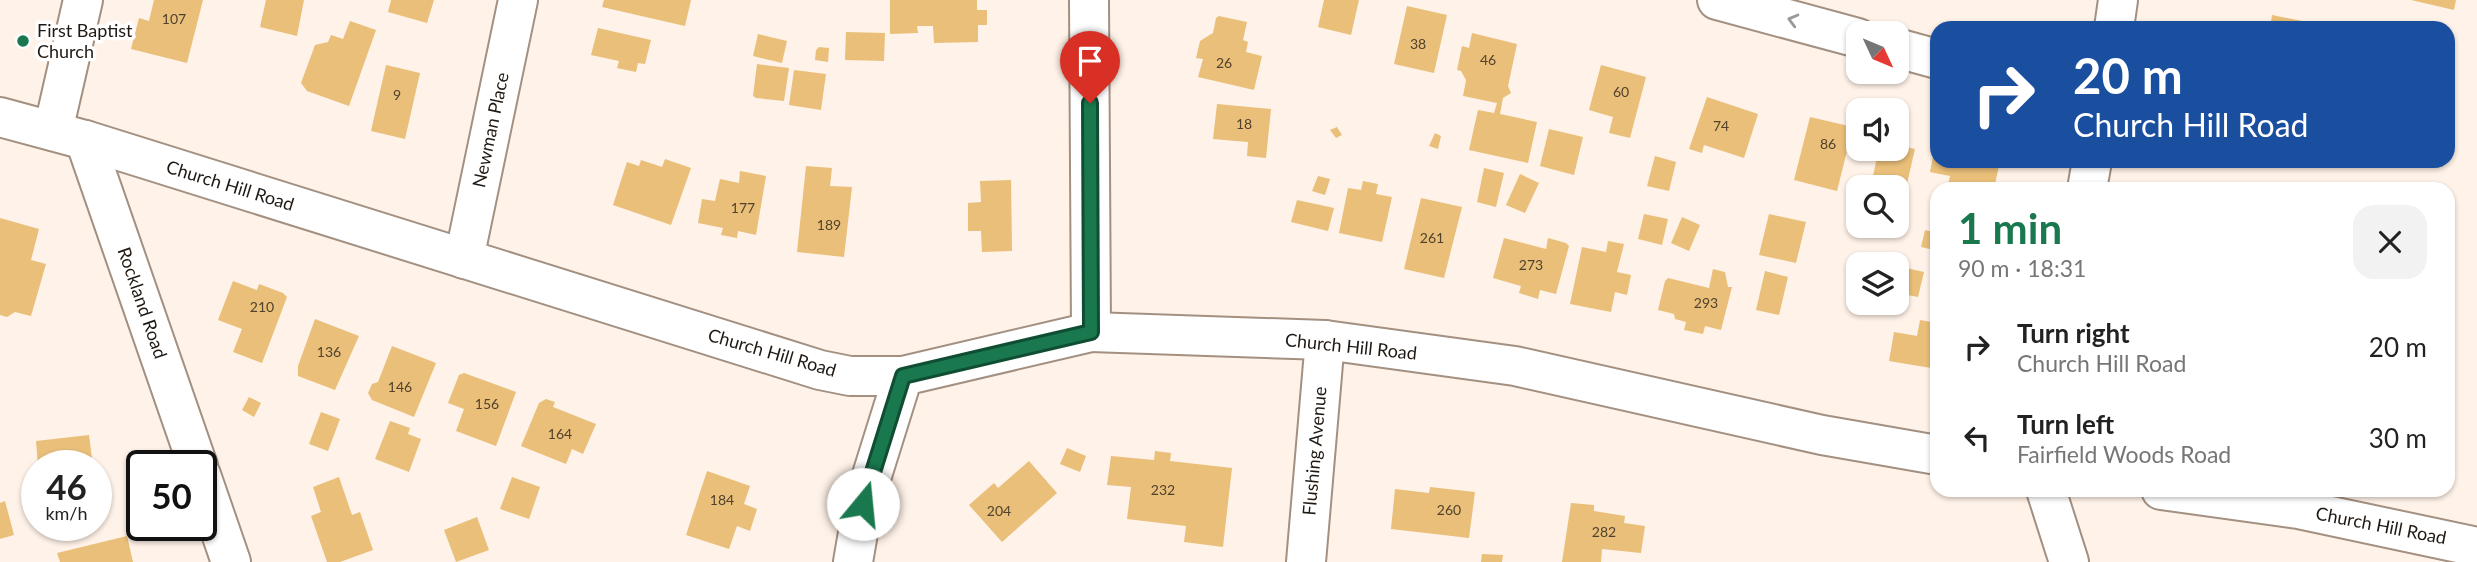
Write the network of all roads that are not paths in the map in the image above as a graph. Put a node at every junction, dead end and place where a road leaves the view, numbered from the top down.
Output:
1 (83, 0) edge
2 (518, 0) edge
3 (1089, 0) edge
4 (1717, 0) edge
5 (2118, 0) edge
6 (2115, 21) edge
7 (1846, 35) edge
8 (1909, 51) edge
9 (1930, 57) edge
10 (0, 117) edge
11 (69, 135) junction
12 (464, 259) junction
13 (1091, 332) junction
14 (1325, 340) junction
15 (903, 376) junction
16 (192, 450) edge
17 (1930, 454) edge
18 (2048, 497) edge
19 (2211, 497) edge
20 (217, 521) edge
21 (2477, 547) edge
22 (231, 562) edge
23 (853, 562) edge
24 (1306, 562) edge
25 (2069, 562) edge

1 - 11 street
2 - 12 street, Newman Place
3 - 13 street
7 -> 4 street
5 - 6 street
8 - 9 street
10 - 11 street, Church Hill Road
11 - 12 street, Church Hill Road
11 - 16 street, Rockland Road
12 - 15 street, Church Hill Road
13 - 14 street, Church Hill Road
13 - 15 street, Church Hill Road
14 - 17 street, Church Hill Road
14 - 24 street, Flushing Avenue
15 - 23 street
18 - 25 street
19 - 21 street, Church Hill Road
20 - 22 street

